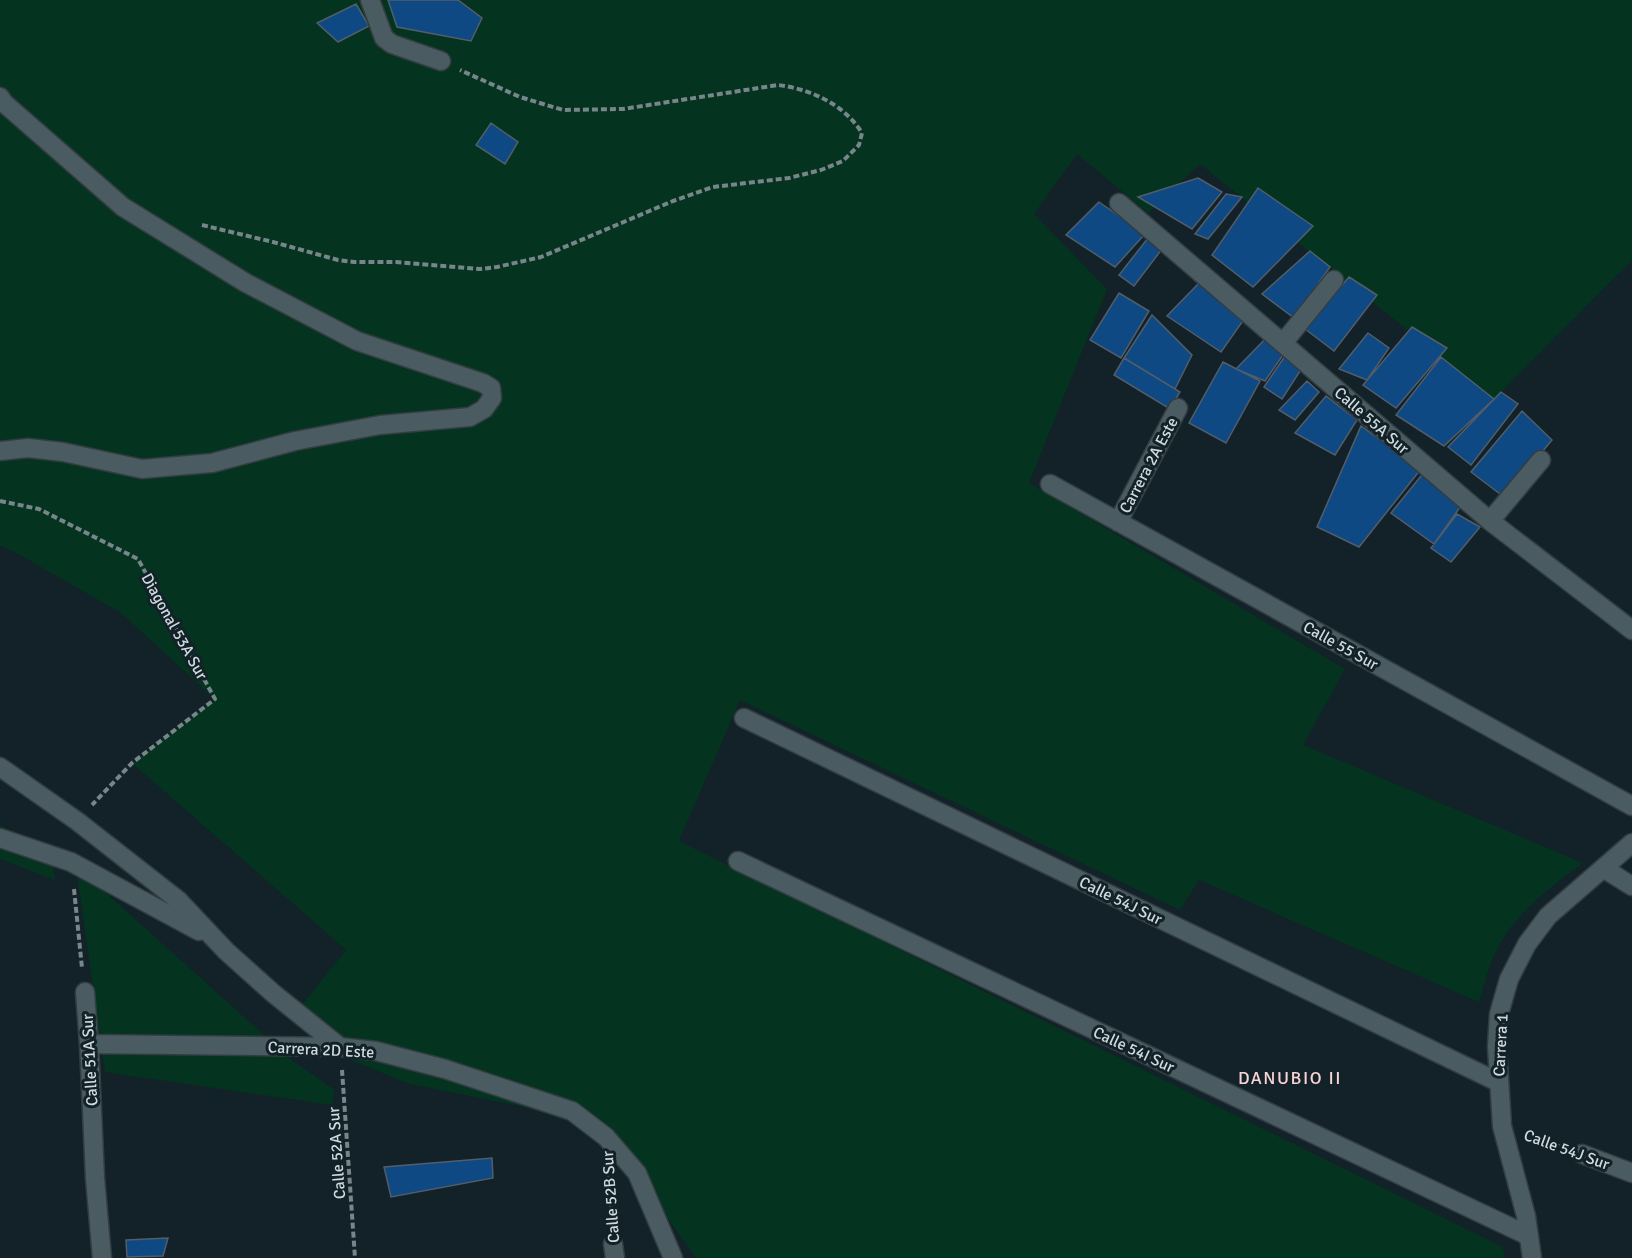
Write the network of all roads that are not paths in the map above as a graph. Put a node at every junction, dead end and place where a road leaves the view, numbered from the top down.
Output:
1 (370, 0) edge
2 (441, 61) road end
3 (0, 97) edge
4 (1119, 203) dead end
5 (1334, 280) dead end
6 (1283, 343) junction
7 (1178, 408) dead end
8 (0, 451) edge
9 (1540, 460) dead end
10 (1050, 484) dead end
11 (1490, 521) junction
12 (1119, 522) junction
13 (1632, 630) edge
14 (744, 718) dead end
15 (0, 767) edge
16 (1632, 806) edge
17 (0, 838) edge
18 (1632, 843) edge
19 (738, 861) dead end
20 (1603, 868) junction
21 (1632, 886) edge
22 (211, 937) junction
23 (85, 992) road end
24 (89, 1044) junction
25 (340, 1047) junction
26 (1498, 1082) junction
27 (1582, 1154) road end
28 (1632, 1173) edge
29 (1529, 1236) junction
30 (102, 1258) edge
31 (673, 1258) edge
32 (1532, 1258) edge

1 - 2 street
3 - 8 street
4 - 6 street, Calle 55A Sur
5 - 6 street
6 - 11 street, Calle 55A Sur
7 - 12 street, Carrera 2A Este
9 - 11 street
10 - 12 street, Calle 55 Sur
11 - 13 street, Calle 55A Sur
12 - 16 street, Calle 55 Sur
14 - 26 street, Calle 54J Sur
15 - 22 street
17 - 22 street
18 - 20 street, Carrera 1
19 - 29 street, Calle 54I Sur
20 - 21 street
20 - 26 street, Carrera 1
22 - 25 street
23 - 24 street, Calle 51A Sur
24 - 25 street, Carrera 2D Este
24 - 30 street, Calle 51A Sur
25 - 31 street, Carrera 2D Este
26 - 29 street, Carrera 1
27 - 28 street, Calle 54J Sur
29 - 32 street, Carrera 1

